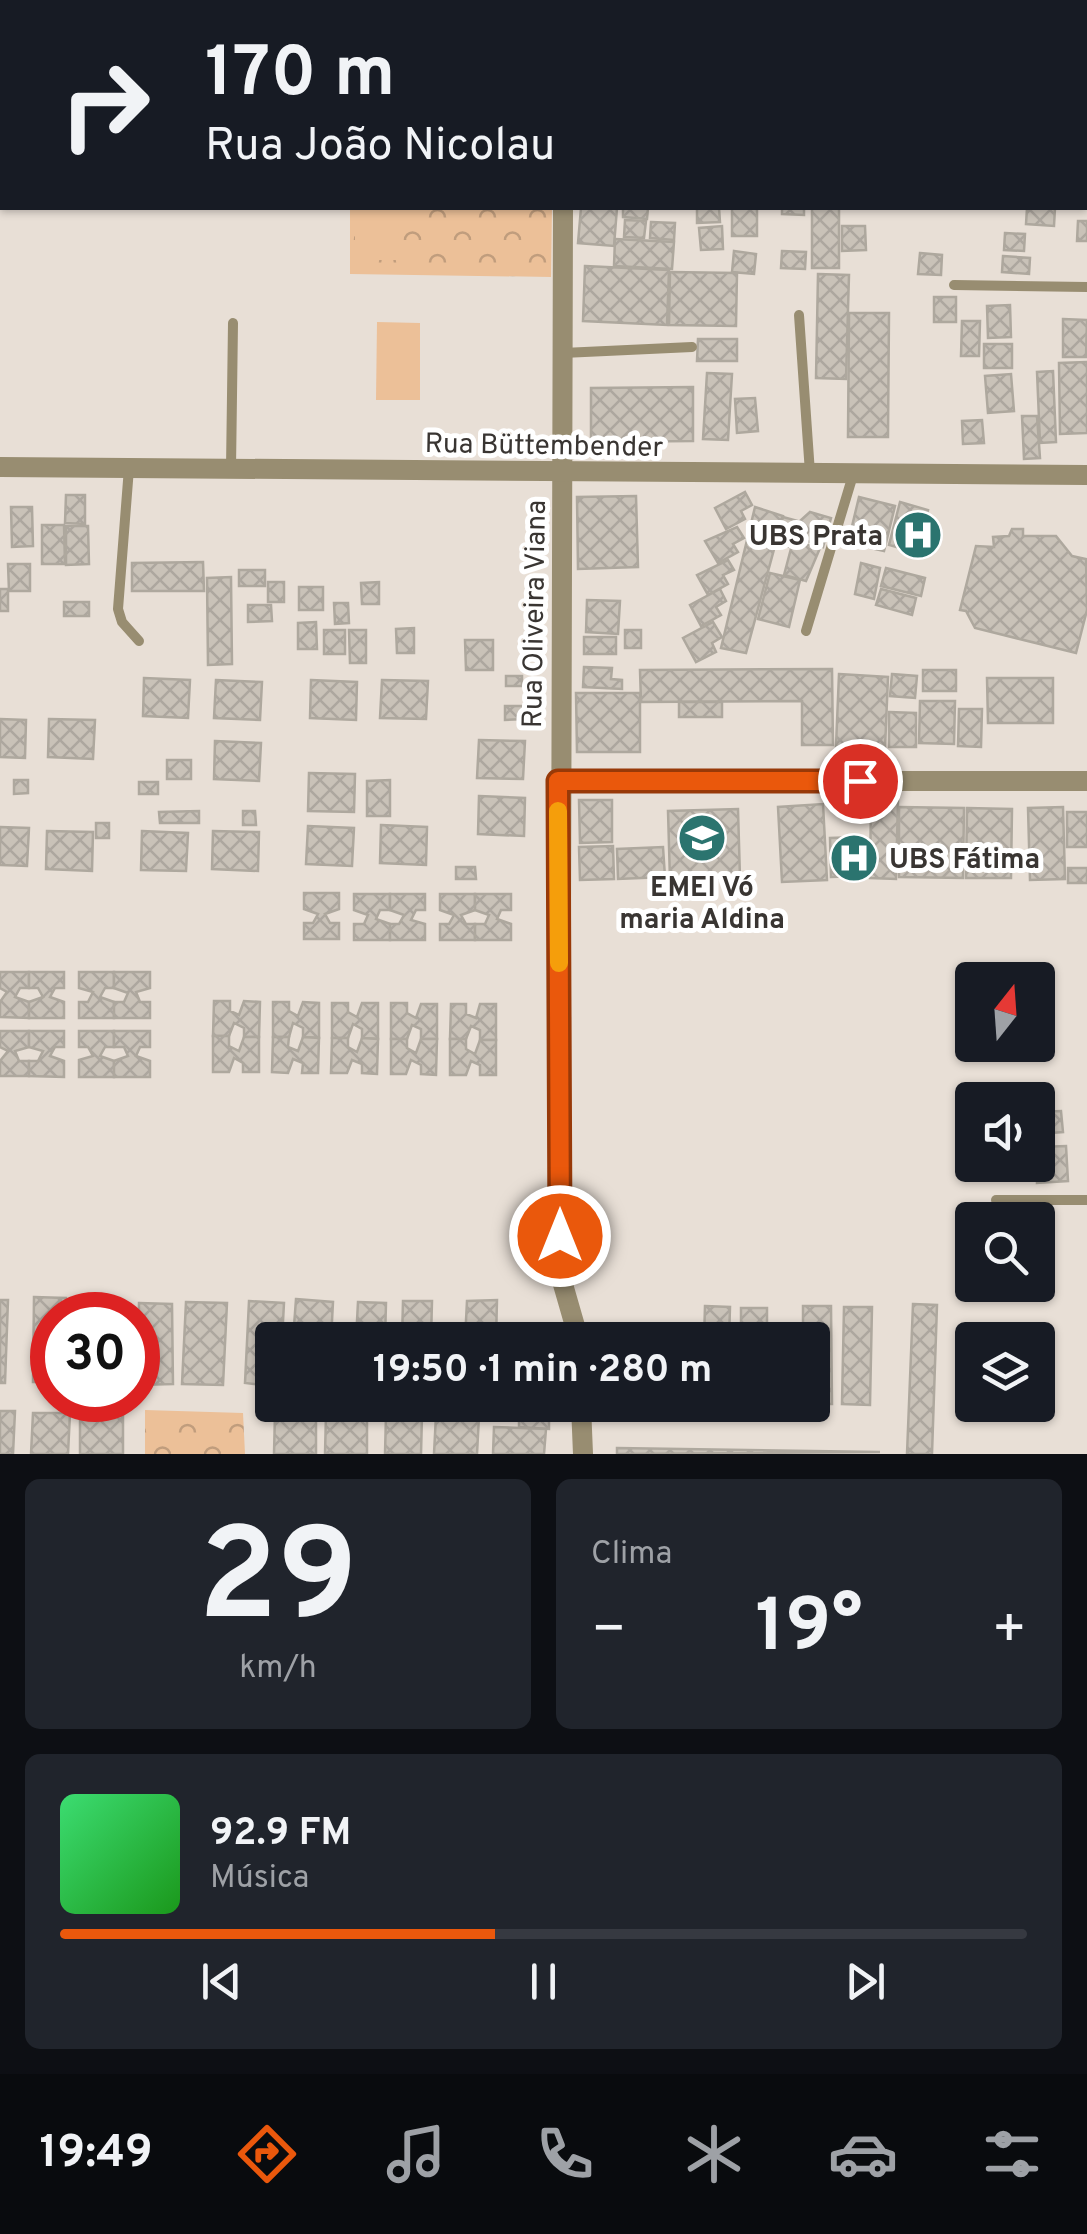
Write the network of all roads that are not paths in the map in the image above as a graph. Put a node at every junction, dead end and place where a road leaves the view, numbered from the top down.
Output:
1 (563, 210) edge
2 (954, 284) dead end
3 (1087, 286) edge
4 (799, 316) dead end
5 (233, 322) dead end
6 (692, 346) dead end
7 (563, 354) junction
8 (0, 467) edge
9 (129, 467) junction
10 (231, 468) junction
11 (562, 472) junction
12 (810, 473) junction
13 (853, 475) junction
14 (1087, 475) edge
15 (806, 631) dead end
16 (138, 641) dead end
17 (558, 781) junction
18 (1087, 782) edge
19 (996, 1200) dead end
20 (1087, 1200) edge
21 (574, 1322) edge
22 (582, 1422) edge
23 (583, 1454) edge

1 - 7 street, Rua Oliveira Viana
2 - 3 lane
4 - 12 lane
5 - 10 lane
6 - 7 lane
7 - 11 street, Rua Oliveira Viana
8 - 9 street, Rua Büttembender
9 - 10 street, Rua Büttembender
9 - 16 lane
10 - 11 street, Rua Büttembender
11 - 12 street, Rua Büttembender
11 - 17 street, Rua Oliveira Viana
12 - 13 street, Rua Büttembender
13 - 14 street, Rua Büttembender
13 - 15 lane
17 - 18 street
17 - 21 street, Rua Oliveira Viana
19 - 20 lane
22 - 23 street

